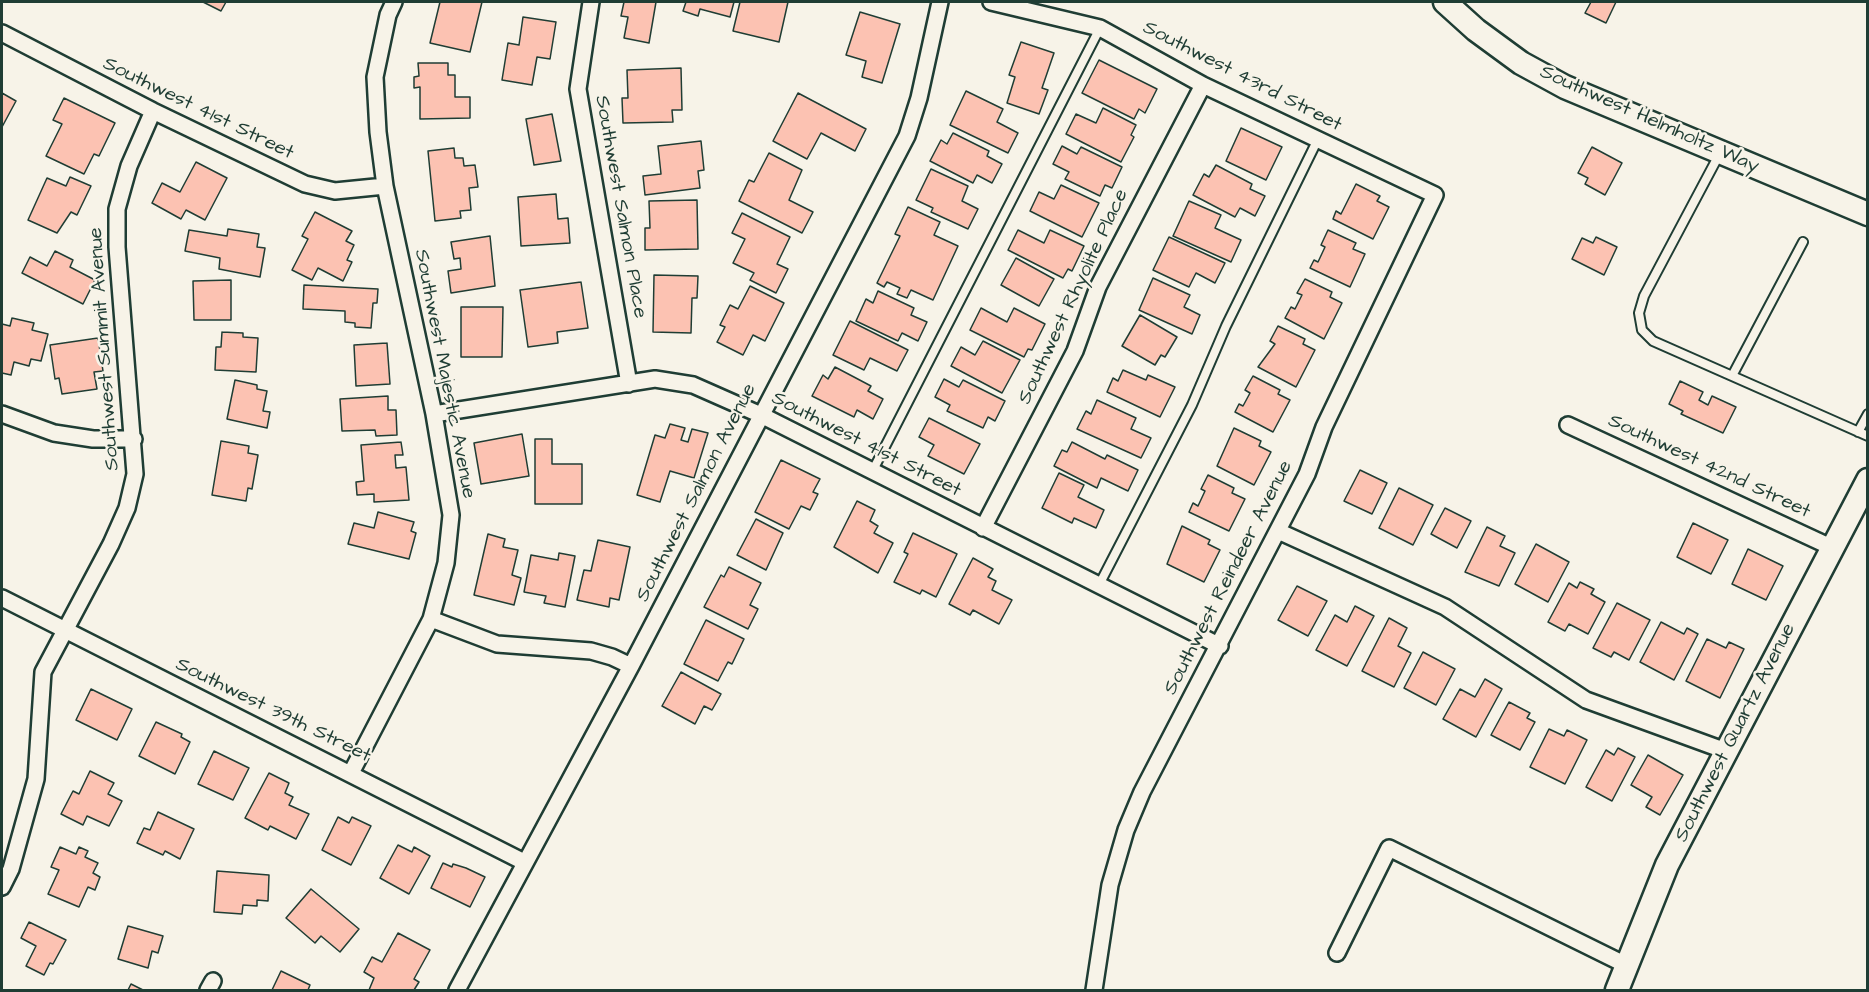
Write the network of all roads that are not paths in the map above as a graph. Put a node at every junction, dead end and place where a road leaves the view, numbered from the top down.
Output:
1 (394, 2) edge
2 (591, 2) edge
3 (940, 2) edge
4 (991, 2) edge
5 (1445, 2) edge
6 (1100, 28) junction
7 (2, 33) edge
8 (1203, 85) junction
9 (153, 111) junction
10 (1318, 139) junction
11 (1720, 152) junction
12 (385, 186) junction
13 (1435, 195) joint
14 (1868, 214) edge
15 (1803, 242) dead end
16 (1732, 376) junction
17 (629, 384) junction
18 (2, 414) edge
19 (434, 414) junction
20 (1868, 414) edge
21 (761, 415) junction
22 (1568, 425) dead end
23 (1858, 432) junction
24 (1868, 436) edge
25 (134, 439) junction
26 (872, 472) junction
27 (1868, 480) edge
28 (983, 528) junction
29 (1278, 531) junction
30 (1833, 548) junction
31 (1099, 585) junction
32 (2, 598) edge
33 (431, 619) junction
34 (64, 631) junction
35 (1220, 646) junction
36 (631, 666) junction
37 (1726, 751) junction
38 (351, 773) junction
39 (524, 862) junction
40 (2, 887) edge
41 (1337, 953) dead end
42 (1626, 965) junction
43 (457, 990) edge
44 (1094, 990) edge
45 (1617, 990) edge

1 - 12 street, Southwest Majestic Avenue
2 - 17 street, Southwest Salmon Place
3 - 21 street, Southwest Salmon Avenue
4 - 6 street, Southwest 43rd Street
5 - 11 street, Southwest Helmholtz Way
6 - 8 street, Southwest 43rd Street
6 - 26 lane
7 - 9 street, Southwest 41st Street
8 - 10 street, Southwest 43rd Street
8 - 28 street, Southwest Rhyolite Place
9 - 12 street, Southwest 41st Street
9 - 25 street, Southwest Summit Avenue
10 - 13 street, Southwest 43rd Street
10 - 31 lane
11 - 14 street, Southwest Helmholtz Way
11 - 16 lane
12 - 19 street, Southwest Majestic Avenue
13 - 29 street, Southwest Reindeer Avenue
15 - 16 lane
16 - 23 lane
17 - 19 street, Southwest 41st Street
17 - 21 street, Southwest 41st Street
18 - 25 street
19 - 33 street, Southwest Majestic Avenue
20 - 23 lane
21 - 26 street, Southwest 41st Street
21 - 36 street, Southwest Salmon Avenue
22 - 30 street, Southwest 42nd Street
23 - 24 lane
25 - 34 street, Southwest Summit Avenue
26 - 28 street, Southwest 41st Street
27 - 30 street, Southwest Quartz Avenue
28 - 31 street, Southwest 41st Street
29 - 35 street, Southwest Reindeer Avenue
29 - 37 street
30 - 37 street, Southwest Quartz Avenue
31 - 35 street, Southwest 41st Street
32 - 34 street, Southwest 39th Street
33 - 36 street
33 - 38 street, Southwest Majestic Avenue
34 - 38 street, Southwest 39th Street
34 - 40 street, Southwest Summit Avenue
35 - 44 street, Southwest Reindeer Avenue
36 - 39 street, Southwest Salmon Avenue
37 - 42 street, Southwest Quartz Avenue
38 - 39 street, Southwest 39th Street
39 - 43 street, Southwest Salmon Avenue
41 - 42 street
42 - 45 street, Southwest Quartz Avenue

